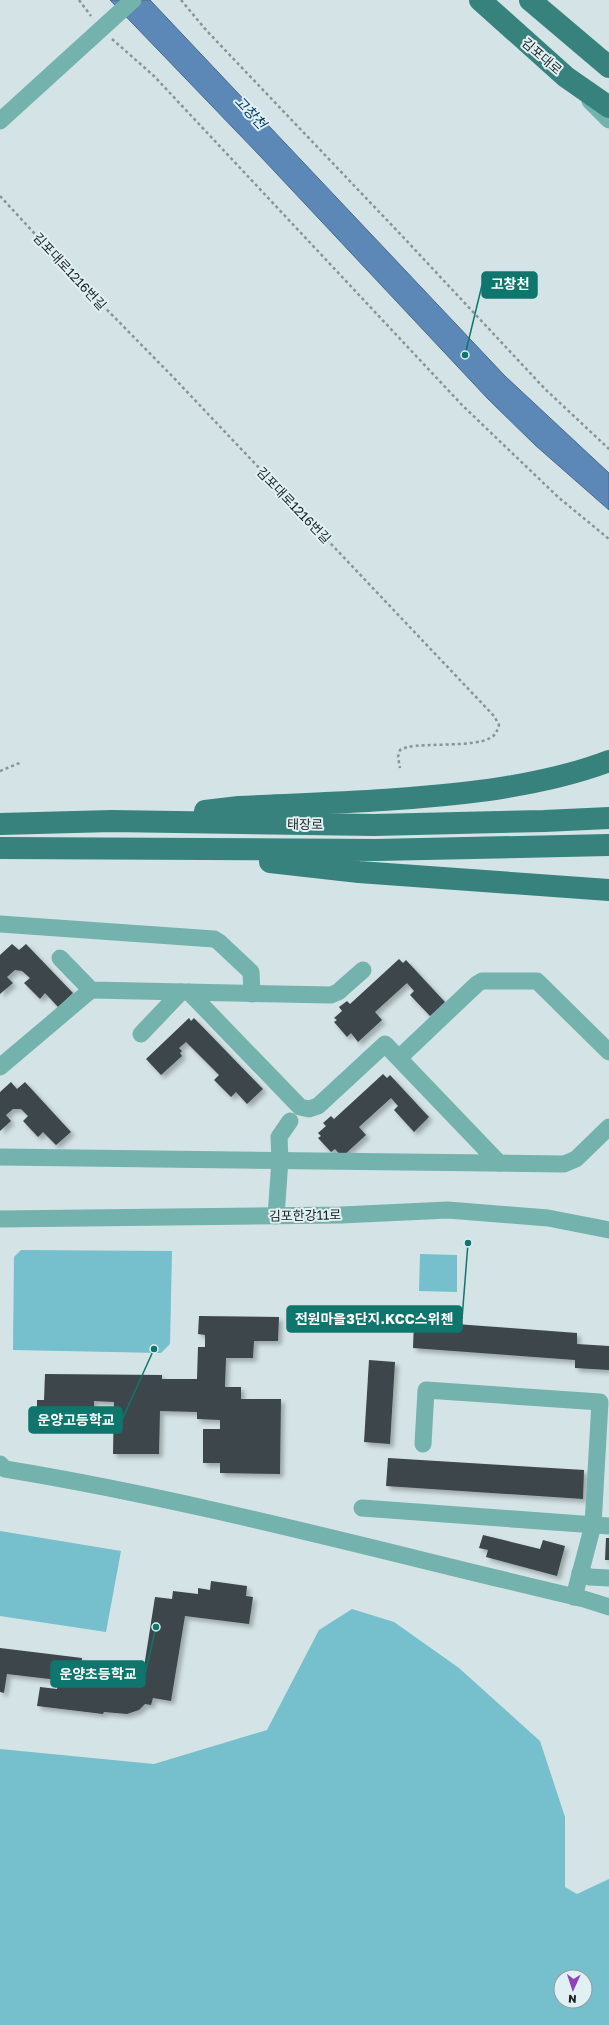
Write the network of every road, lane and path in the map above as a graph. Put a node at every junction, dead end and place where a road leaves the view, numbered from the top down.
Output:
1 (133, 0) edge
2 (181, 0) edge
3 (480, 0) edge
4 (530, 0) edge
5 (105, 27) junction
6 (609, 67) edge
7 (566, 77) junction
8 (609, 107) edge
9 (609, 120) edge
10 (0, 121) edge
11 (0, 196) edge
12 (609, 449) edge
13 (609, 539) edge
14 (609, 760) edge
15 (22, 762) dead end
16 (400, 768) dead end
17 (0, 771) edge
18 (609, 818) edge
19 (112, 821) junction
20 (0, 824) edge
21 (609, 845) edge
22 (0, 848) edge
23 (154, 849) junction
24 (609, 890) edge
25 (0, 924) edge
26 (60, 958) dead end
27 (363, 970) dead end
28 (91, 990) junction
29 (185, 992) junction
30 (252, 994) junction
31 (141, 1034) dead end
32 (607, 1046) edge
33 (399, 1058) junction
34 (0, 1068) edge
35 (290, 1122) dead end
36 (609, 1126) edge
37 (0, 1157) edge
38 (280, 1160) junction
39 (499, 1163) junction
40 (0, 1213) edge
41 (276, 1213) junction
42 (0, 1219) edge
43 (609, 1224) edge
44 (609, 1230) edge
45 (423, 1444) dead end
46 (0, 1464) edge
47 (362, 1508) dead end
48 (601, 1525) edge
49 (580, 1573) junction
50 (609, 1578) edge
51 (574, 1597) junction
52 (609, 1607) edge

1 - 5 street
2 - 12 path
3 - 7 main road, 김포대로
4 - 6 main road
5 - 10 street
5 - 13 path
7 - 8 main road, 김포대로
7 - 9 street
11 - 16 path, 김포대로1216번길
14 - 19 main road
15 - 17 path
18 - 19 main road, 태장로
19 - 20 main road, 태장로
21 - 23 main road, 태장로
22 - 23 main road, 태장로
23 - 24 main road
25 - 30 street
26 - 28 street
27 - 30 street
28 - 29 street
28 - 34 street
29 - 30 street
29 - 31 street
29 - 33 street
32 - 33 street
33 - 39 street
35 - 38 street
36 - 39 street
37 - 38 street
38 - 39 street
38 - 41 street
40 - 41 street, 김포한강11로
41 - 42 street, 김포한강11로
41 - 43 street, 김포한강11로
41 - 44 street, 김포한강11로
45 - 48 street
46 - 51 street
47 - 48 street
48 - 49 street
49 - 50 street
49 - 51 street
51 - 52 street

